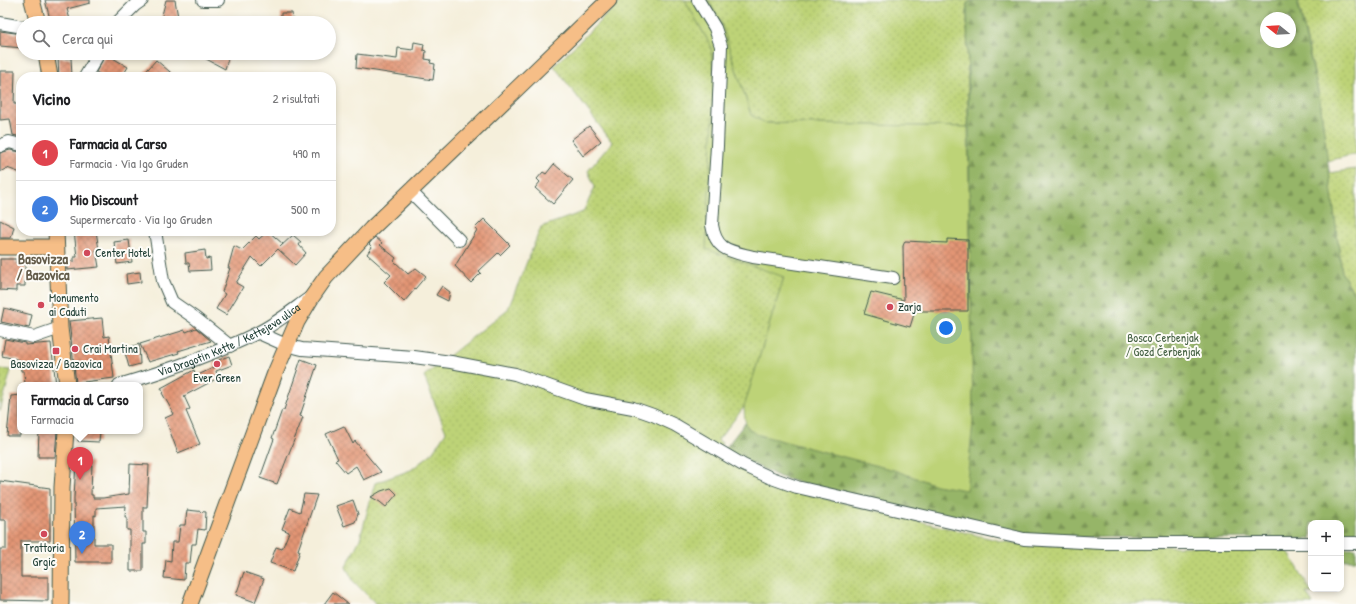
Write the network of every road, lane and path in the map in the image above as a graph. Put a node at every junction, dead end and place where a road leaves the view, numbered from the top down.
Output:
1 (32, 0) edge
2 (142, 0) edge
3 (203, 0) edge
4 (218, 0) edge
5 (609, 0) edge
6 (698, 0) edge
7 (36, 16) edge
8 (125, 16) edge
9 (0, 23) edge
10 (16, 26) edge
11 (47, 60) edge
12 (95, 60) edge
13 (49, 72) edge
14 (88, 72) edge
15 (16, 144) edge
16 (0, 146) edge
17 (411, 192) junction
18 (56, 236) edge
19 (156, 236) edge
20 (459, 240) dead end
21 (0, 247) edge
22 (56, 247) junction
23 (893, 278) dead end
24 (312, 297) junction
25 (60, 328) junction
26 (0, 330) edge
27 (259, 332) junction
28 (286, 345) junction
29 (230, 346) junction
30 (67, 382) edge
31 (129, 382) edge
32 (66, 434) edge
33 (1308, 543) edge
34 (1344, 543) edge
35 (1356, 543) edge
36 (61, 604) edge
37 (190, 604) edge

1 - 7 main road
2 - 8 street
3 - 4 street
5 - 17 main road
6 - 23 street
9 - 10 street
11 - 13 main road
12 - 14 street
15 - 16 street
17 - 20 street
17 - 24 main road
18 - 22 main road
19 - 29 street
21 - 22 main road
22 - 25 main road
24 - 27 street, Via Dragotin Kette / Kettejeva ulica
24 - 28 main road
25 - 26 street
25 - 30 main road
27 - 28 street
27 - 29 street, Via Dragotin Kette / Kettejeva ulica
28 - 33 street
28 - 37 main road
29 - 31 street, Via Dragotin Kette / Kettejeva ulica
32 - 36 main road
34 - 35 street

